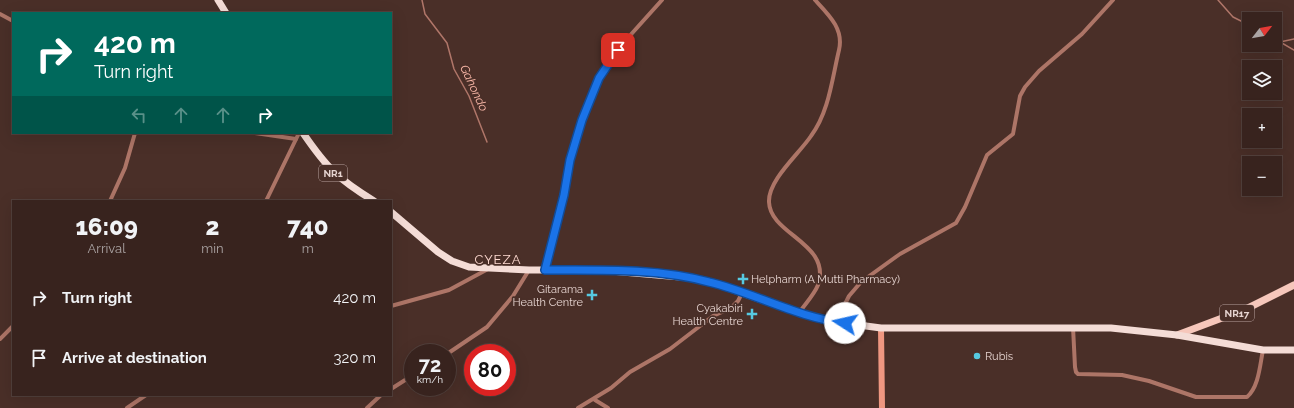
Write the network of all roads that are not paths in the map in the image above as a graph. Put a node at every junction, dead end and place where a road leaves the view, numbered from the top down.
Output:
1 (218, 0) edge
2 (662, 0) edge
3 (815, 0) edge
4 (1113, 0) edge
5 (225, 12) edge
6 (0, 14) edge
7 (12, 20) edge
8 (135, 134) edge
9 (262, 134) edge
10 (298, 134) edge
11 (304, 134) edge
12 (296, 139) junction
13 (110, 200) edge
14 (266, 200) edge
15 (372, 200) edge
16 (392, 213) edge
17 (490, 268) junction
18 (529, 270) junction
19 (545, 270) junction
20 (1294, 285) edge
21 (742, 293) junction
22 (392, 306) edge
23 (799, 313) junction
24 (836, 322) junction
25 (12, 327) edge
26 (1073, 327) junction
27 (881, 328) junction
28 (1177, 335) junction
29 (0, 339) edge
30 (1294, 346) edge
31 (456, 348) edge
32 (1263, 350) junction
33 (1294, 350) edge
34 (1281, 351) junction
35 (404, 381) edge
36 (392, 388) edge
37 (145, 396) edge
38 (380, 396) edge
39 (595, 400) junction
40 (127, 408) edge
41 (367, 408) edge
42 (578, 408) edge
43 (608, 408) edge
44 (882, 408) edge

1 - 5 highway
2 - 19 street
3 - 23 street
4 - 24 street
6 - 7 street
8 - 13 street
9 - 12 street
10 - 12 street
11 - 15 highway, NR1
12 - 14 street
16 - 17 highway
17 - 18 highway
17 - 22 street
18 - 19 highway
18 - 31 street
19 - 21 highway
20 - 28 main road, NR17
21 - 23 highway
21 - 39 street
23 - 24 highway
24 - 27 highway
25 - 29 street
26 - 27 highway
26 - 28 highway
26 - 32 street
27 - 44 main road
28 - 32 highway
30 - 34 street
32 - 34 highway
33 - 34 highway
35 - 36 street
37 - 40 street
38 - 41 street
39 - 42 street
39 - 43 street

